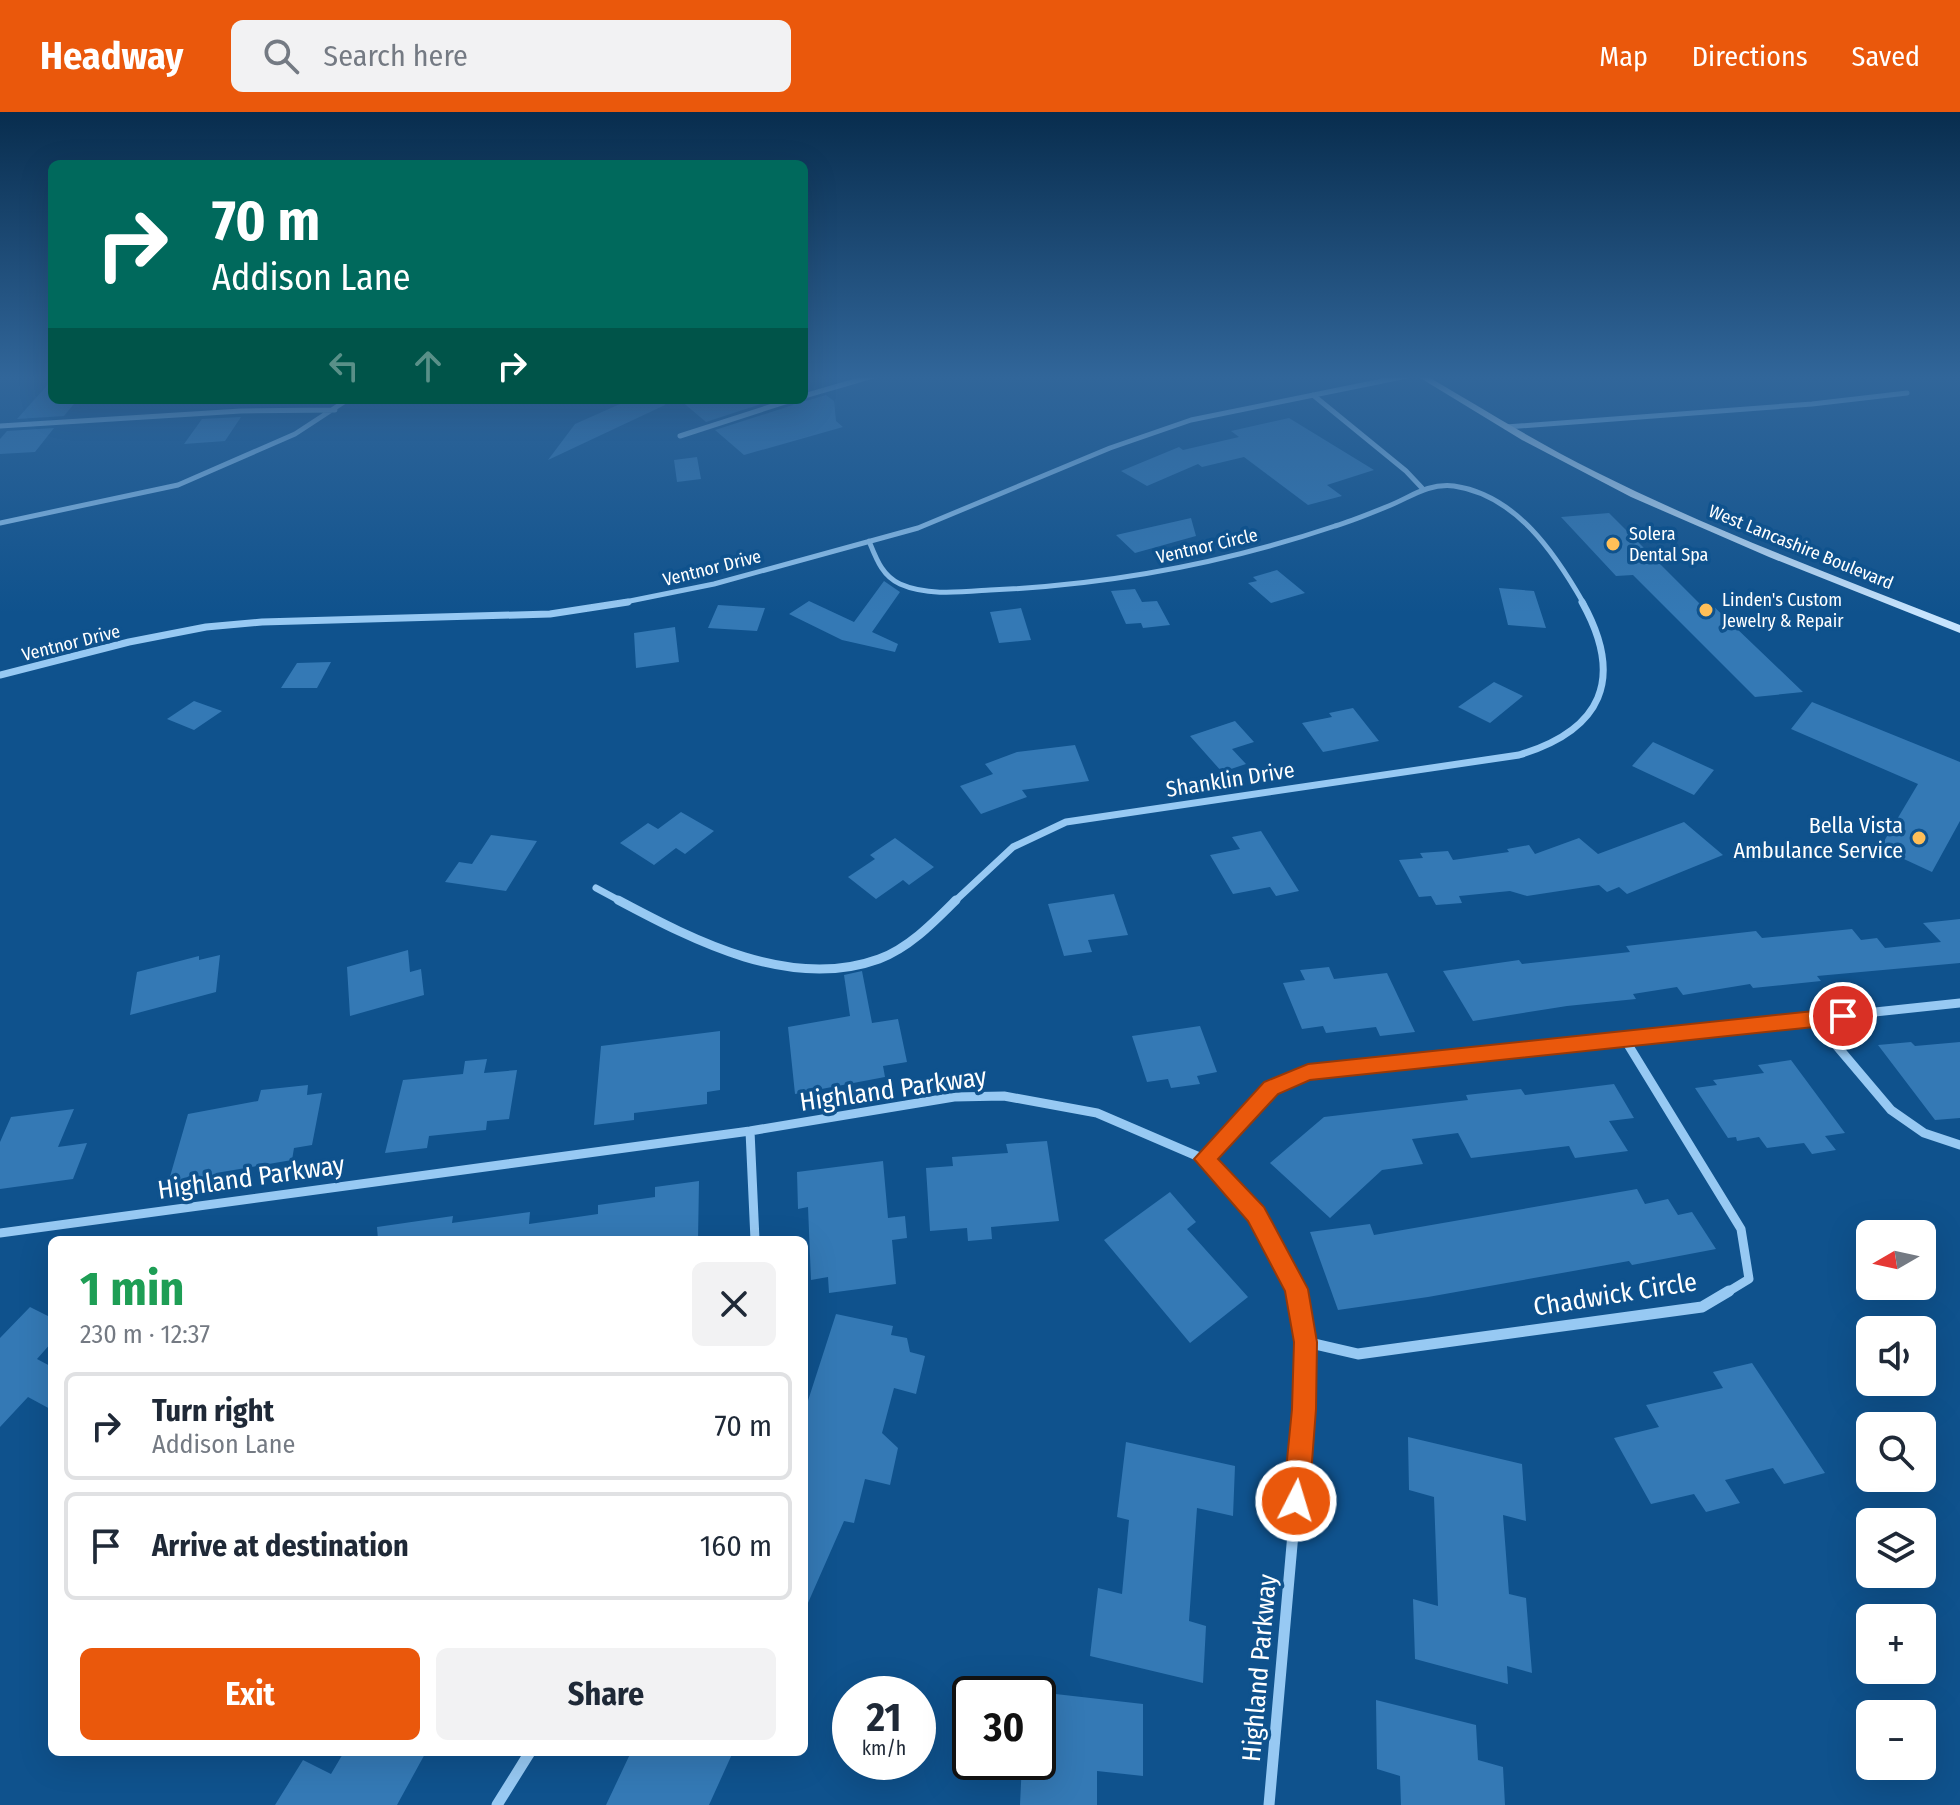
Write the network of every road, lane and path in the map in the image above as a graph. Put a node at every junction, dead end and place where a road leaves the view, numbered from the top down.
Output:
1 (247, 455) edge
2 (1096, 455) edge
3 (1386, 455) edge
4 (1558, 455) edge
5 (1422, 488) junction
6 (0, 523) edge
7 (869, 541) junction
8 (1960, 629) edge
9 (0, 675) edge
10 (596, 888) dead end
11 (1960, 1003) edge
12 (1814, 1019) junction
13 (1624, 1038) junction
14 (750, 1131) junction
15 (1960, 1145) edge
16 (1204, 1159) junction
17 (0, 1233) edge
18 (755, 1236) edge
19 (1306, 1342) junction
20 (528, 1756) edge
21 (497, 1805) edge
22 (1269, 1805) edge

1 - 6 street
2 - 7 street, Ventnor Drive
3 - 5 street
4 - 8 main road, West Lancashire Boulevard
5 - 7 street, Ventnor Circle
5 - 10 street, Shanklin Drive
7 - 9 street, Ventnor Drive
11 - 12 street
12 - 13 street
12 - 15 street
13 - 16 street
13 - 19 street, Chadwick Circle
14 - 16 street, Highland Parkway
14 - 17 street, Highland Parkway
14 - 18 street
16 - 19 street, Highland Parkway
19 - 22 street, Highland Parkway
20 - 21 street

